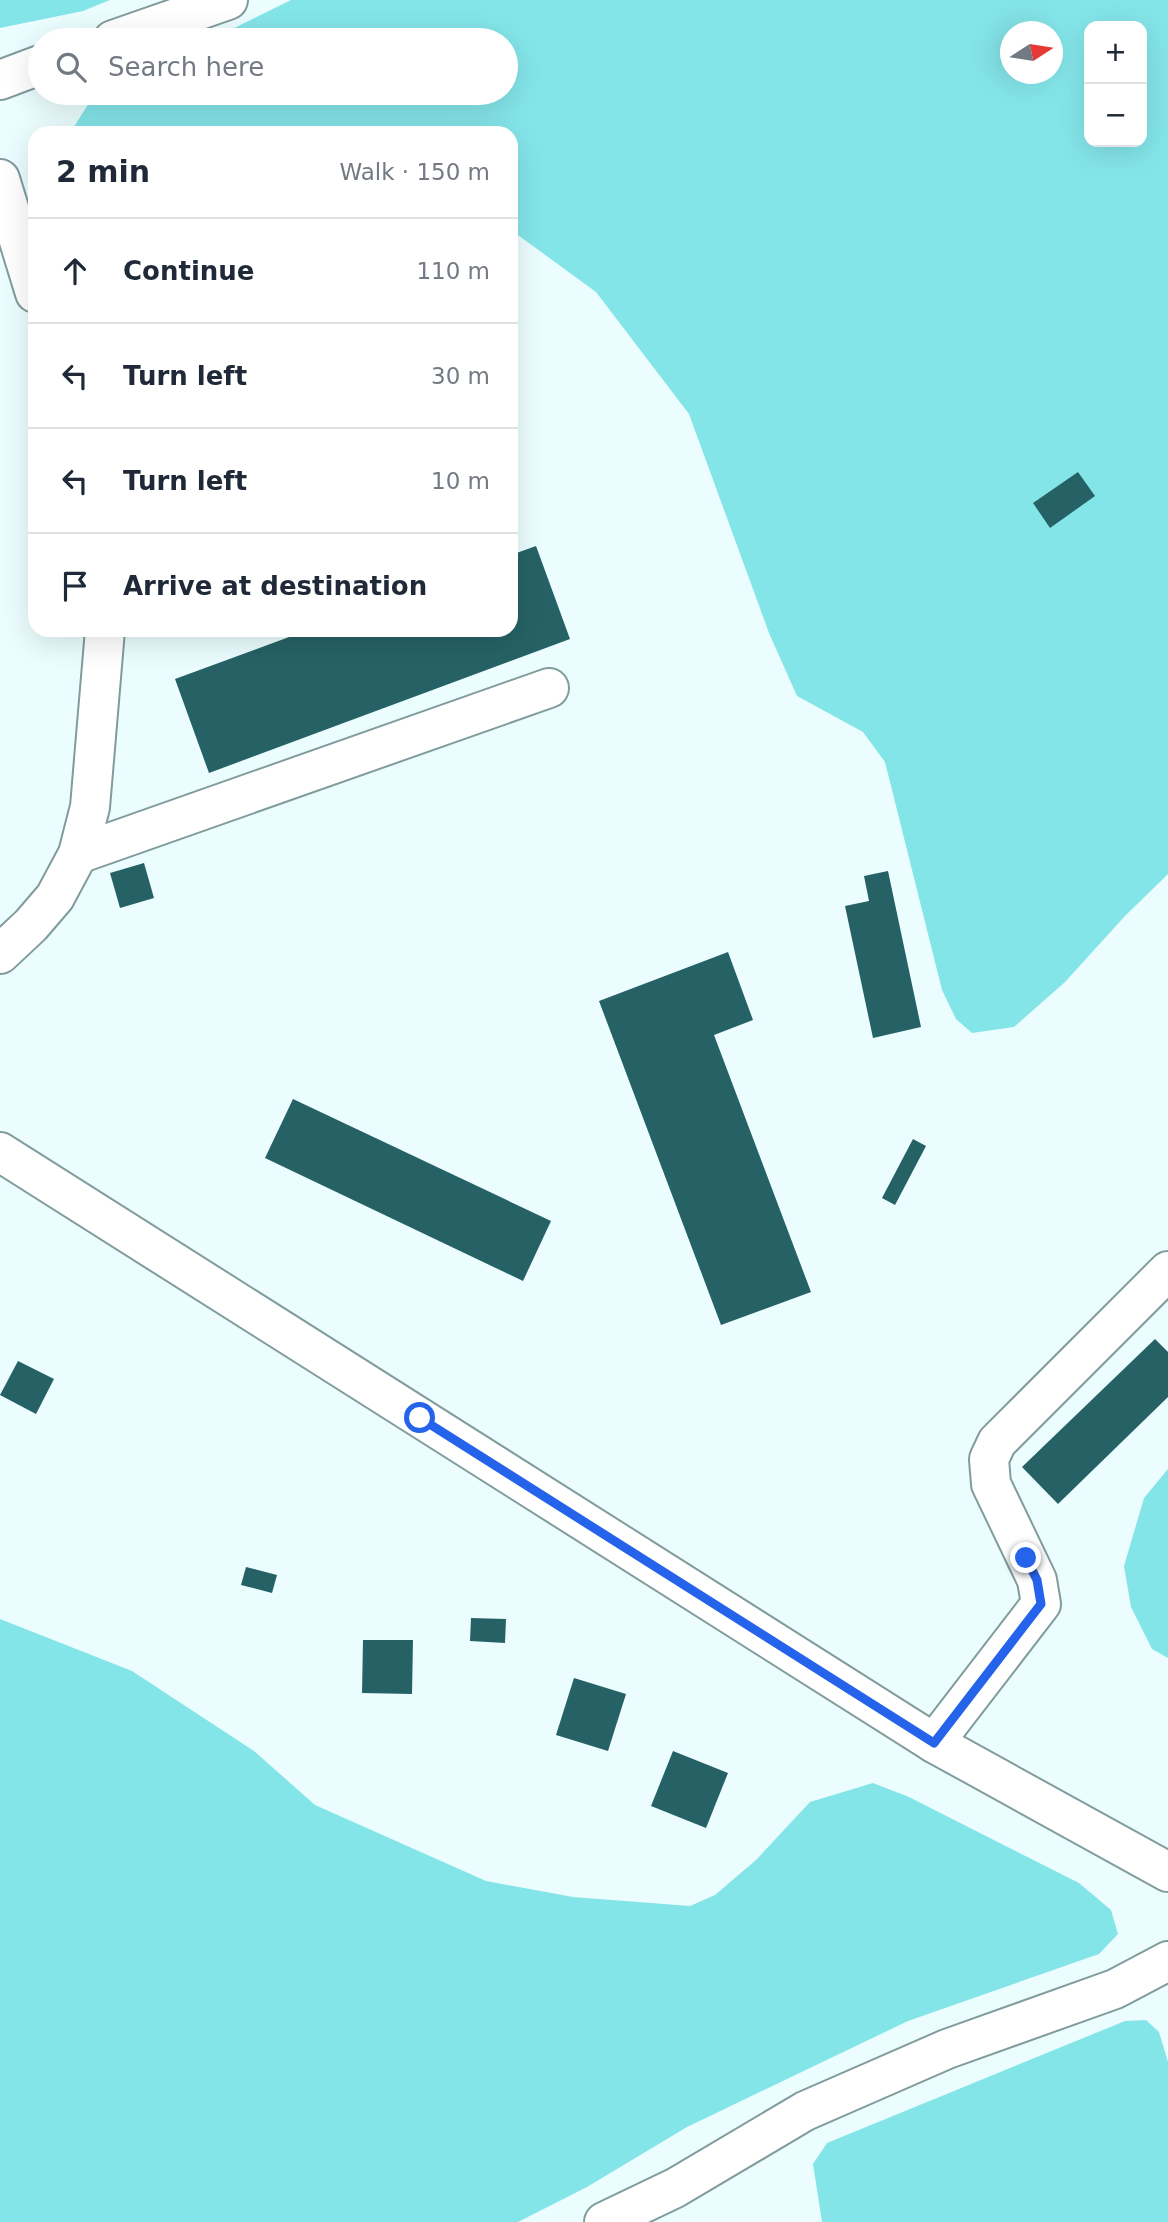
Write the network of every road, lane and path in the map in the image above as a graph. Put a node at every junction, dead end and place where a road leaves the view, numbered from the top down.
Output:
1 (228, 0) edge
2 (148, 28) edge
3 (28, 70) edge
4 (0, 80) edge
5 (0, 180) edge
6 (28, 270) edge
7 (104, 637) edge
8 (549, 688) dead end
9 (78, 854) junction
10 (0, 954) edge
11 (0, 1152) edge
12 (1168, 1271) edge
13 (934, 1743) junction
14 (1168, 1871) edge
15 (1168, 1961) edge
16 (604, 2222) edge

1 - 2 street
3 - 4 street
5 - 6 street
7 - 9 street
8 - 9 street
9 - 10 street
11 - 13 street
12 - 13 street
13 - 14 street
15 - 16 street

